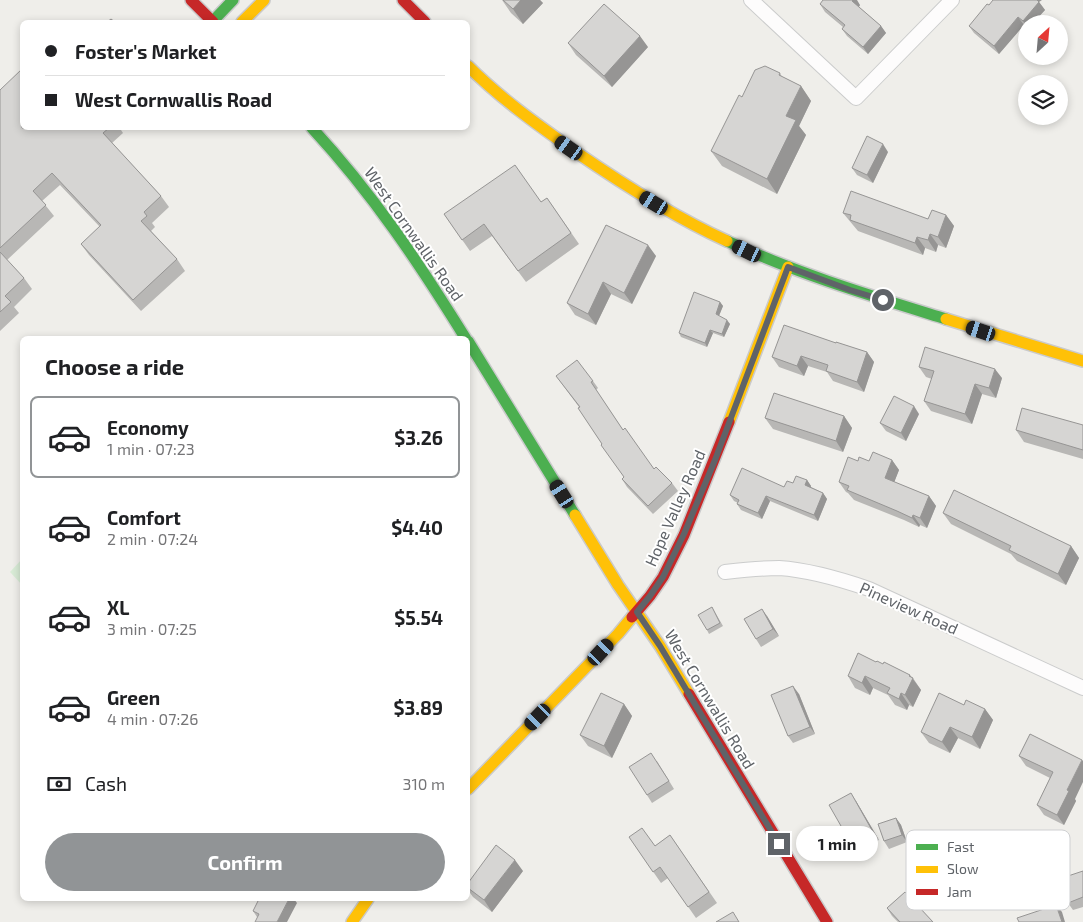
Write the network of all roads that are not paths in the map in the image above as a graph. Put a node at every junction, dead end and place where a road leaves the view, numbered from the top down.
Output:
1 (191, 0) edge
2 (233, 0) edge
3 (264, 0) edge
4 (403, 0) edge
5 (751, 0) edge
6 (952, 0) edge
7 (210, 20) edge
8 (214, 20) edge
9 (244, 20) edge
10 (424, 20) edge
11 (470, 68) edge
12 (314, 130) edge
13 (788, 267) junction
14 (464, 336) edge
15 (470, 345) edge
16 (1083, 361) edge
17 (725, 572) dead end
18 (637, 612) junction
19 (1083, 688) edge
20 (470, 787) edge
21 (367, 901) edge
22 (352, 922) edge
23 (827, 922) edge

1 - 7 street
2 - 8 street
3 - 9 street
4 - 10 street
5 - 6 street
11 - 13 street
12 - 14 street, West Cornwallis Road
13 - 16 street
13 - 18 street, Hope Valley Road
15 - 18 street, West Cornwallis Road
17 - 19 street, Pineview Road
18 - 20 street, Hope Valley Road
18 - 23 street, West Cornwallis Road
21 - 22 street

